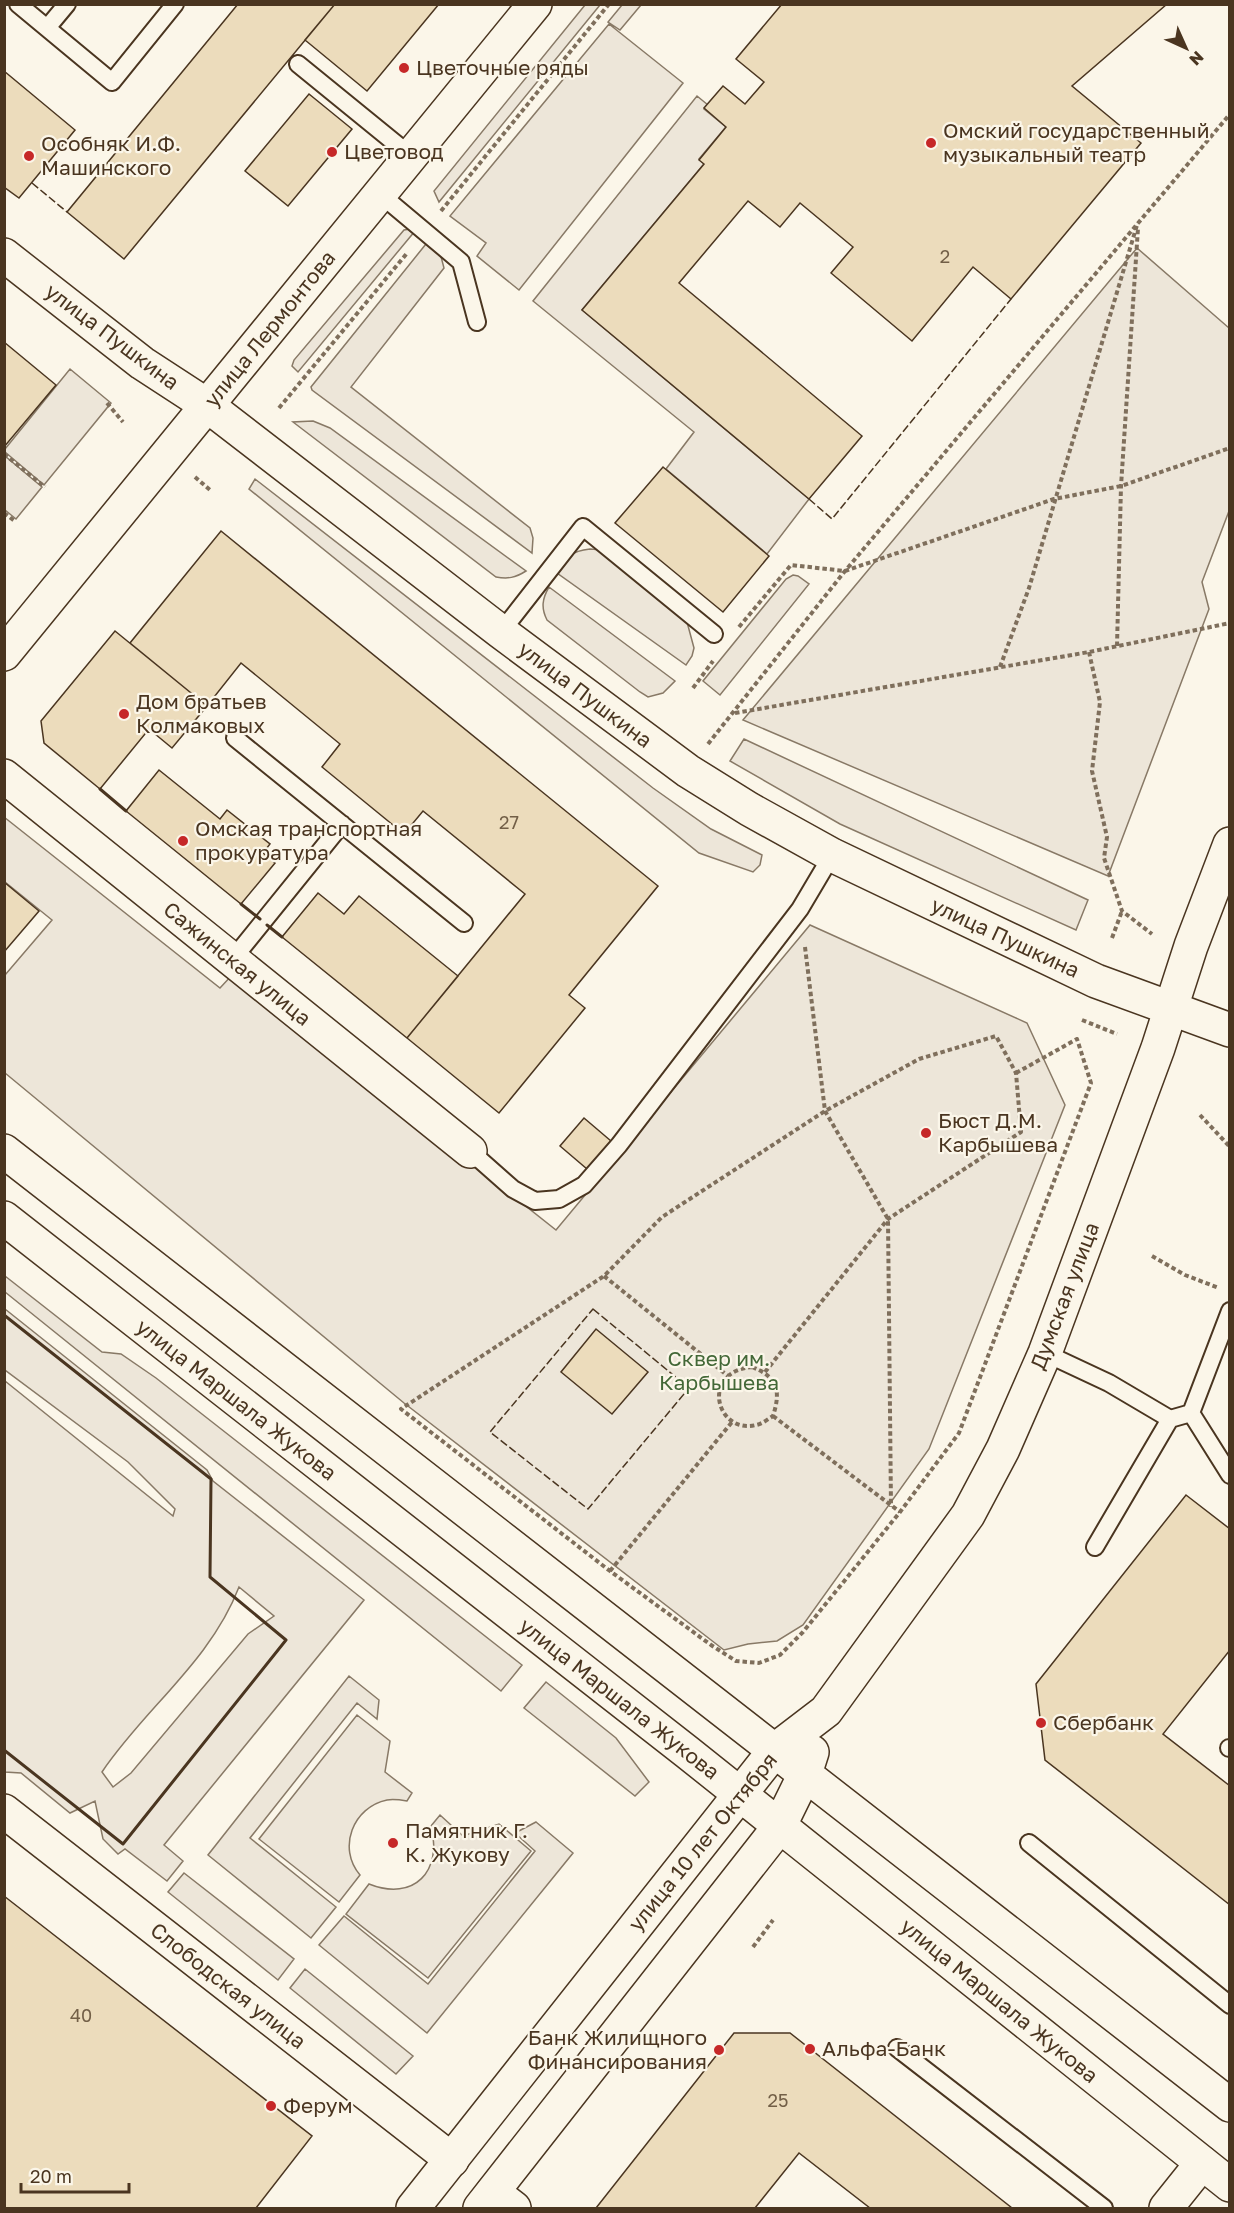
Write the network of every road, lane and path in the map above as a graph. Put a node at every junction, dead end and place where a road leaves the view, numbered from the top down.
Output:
1 (18, 4) edge
2 (67, 4) edge
3 (175, 4) edge
4 (535, 4) edge
5 (609, 4) edge
6 (47, 28) junction
7 (298, 64) dead end
8 (1230, 114) edge
9 (411, 156) junction
10 (380, 194) junction
11 (1138, 221) junction
12 (425, 232) junction
13 (8, 265) edge
14 (477, 322) dead end
15 (107, 403) dead end
16 (208, 406) junction
17 (279, 408) dead end
18 (123, 422) dead end
19 (1230, 448) edge
20 (4, 454) edge
21 (194, 476) dead end
22 (1121, 486) junction
23 (45, 487) dead end
24 (210, 490) dead end
25 (1054, 499) junction
26 (4, 513) edge
27 (16, 522) dead end
28 (844, 571) junction
29 (1230, 623) edge
30 (501, 632) junction
31 (714, 634) dead end
32 (732, 635) dead end
33 (1117, 646) junction
34 (1089, 652) junction
35 (719, 653) dead end
36 (4, 654) edge
37 (999, 668) junction
38 (693, 688) dead end
39 (734, 713) junction
40 (235, 738) dead end
41 (688, 771) junction
42 (4, 776) edge
43 (342, 824) junction
44 (1230, 844) edge
45 (832, 855) junction
46 (800, 909) junction
47 (1122, 911) junction
48 (464, 923) dead end
49 (1152, 934) dead end
50 (1112, 938) dead end
51 (232, 960) junction
52 (1172, 1008) junction
53 (1082, 1020) dead end
54 (1230, 1030) edge
55 (1117, 1034) dead end
56 (1016, 1073) junction
57 (825, 1111) junction
58 (1200, 1115) dead end
59 (1229, 1145) edge
60 (4, 1151) edge
61 (470, 1151) joint
62 (4, 1218) edge
63 (888, 1219) junction
64 (1152, 1256) dead end
65 (604, 1276) junction
66 (1230, 1292) edge
67 (1230, 1311) edge
68 (1045, 1353) junction
69 (765, 1372) junction
70 (728, 1376) junction
71 (1191, 1413) junction
72 (773, 1416) junction
73 (1170, 1419) junction
74 (732, 1422) junction
75 (1230, 1475) edge
76 (891, 1507) junction
77 (900, 1512) junction
78 (1095, 1547) dead end
79 (610, 1571) junction
80 (826, 1711) junction
81 (774, 1750) junction
82 (805, 1774) junction
83 (739, 1795) junction
84 (4, 1811) edge
85 (778, 1827) junction
86 (1029, 1843) dead end
87 (773, 1920) dead end
88 (753, 1947) dead end
89 (1230, 2006) edge
90 (897, 2048) dead end
91 (1230, 2105) edge
92 (452, 2160) junction
93 (1202, 2163) junction
94 (1230, 2185) edge
95 (496, 2203) edge
96 (413, 2208) edge
97 (1104, 2208) edge
98 (1166, 2208) edge

1 - 6 lane
2 - 6 lane
3 - 6 lane
4 - 9 main road, улица Лермонтова
5 - 12 path
7 - 9 lane
8 - 11 path
9 - 10 main road, улица Лермонтова
10 - 12 lane
10 - 16 main road, улица Лермонтова
11 - 22 path
11 - 25 path
11 - 28 path
12 - 14 lane
12 - 17 path
13 - 16 main road, улица Пушкина
15 - 18 path
16 - 30 main road, улица Пушкина
16 - 36 main road, улица Лермонтова
19 - 22 path
20 - 23 path
21 - 24 path
22 - 25 path
22 - 33 path
25 - 28 path
25 - 37 path
26 - 27 path
28 - 32 path
28 - 39 path
29 - 33 path
30 - 31 lane
30 - 41 main road, улица Пушкина
33 - 34 path
34 - 37 path
34 - 47 path
35 - 38 path
37 - 39 path
39 - 41 path
40 - 43 lane
41 - 45 main road, улица Пушкина
42 - 51 main road, Сажинская улица
43 - 48 lane
43 - 51 lane
44 - 52 main road, Думская улица
45 - 46 lane
45 - 52 main road, улица Пушкина
46 - 57 path
46 - 61 lane
47 - 49 path
47 - 50 path
51 - 61 main road, Сажинская улица
52 - 54 main road, улица Пушкина
52 - 68 main road, Думская улица
53 - 55 path
56 - 57 path
56 - 63 path
56 - 77 path
57 - 63 path
57 - 65 path
58 - 59 path
60 - 81 main road
62 - 83 main road, улица Маршала Жукова
63 - 69 path
63 - 76 path
64 - 66 path
65 - 70 path
65 - 79 path
67 - 71 lane
68 - 73 lane
68 - 80 main road, Думская улица
69 - 70 path
69 - 72 path
70 - 74 path
71 - 73 lane
71 - 75 lane
72 - 74 path
72 - 76 path
73 - 78 lane
74 - 79 path
76 - 77 path
77 - 79 path
80 - 81 main road, улица 10 лет Октября
80 - 82 main road, улица 10 лет Октября
81 - 82 main road
81 - 83 main road, улица 10 лет Октября
82 - 85 main road, улица 10 лет Октября
82 - 91 main road
83 - 85 main road, улица Маршала Жукова
83 - 92 main road, улица 10 лет Октября
84 - 92 main road, Слободская улица
85 - 93 main road, улица Маршала Жукова
85 - 95 main road, улица 10 лет Октября
86 - 89 lane
87 - 88 path
90 - 97 lane
92 - 96 main road, улица 10 лет Октября
93 - 94 main road, улица Маршала Жукова
93 - 98 main road

